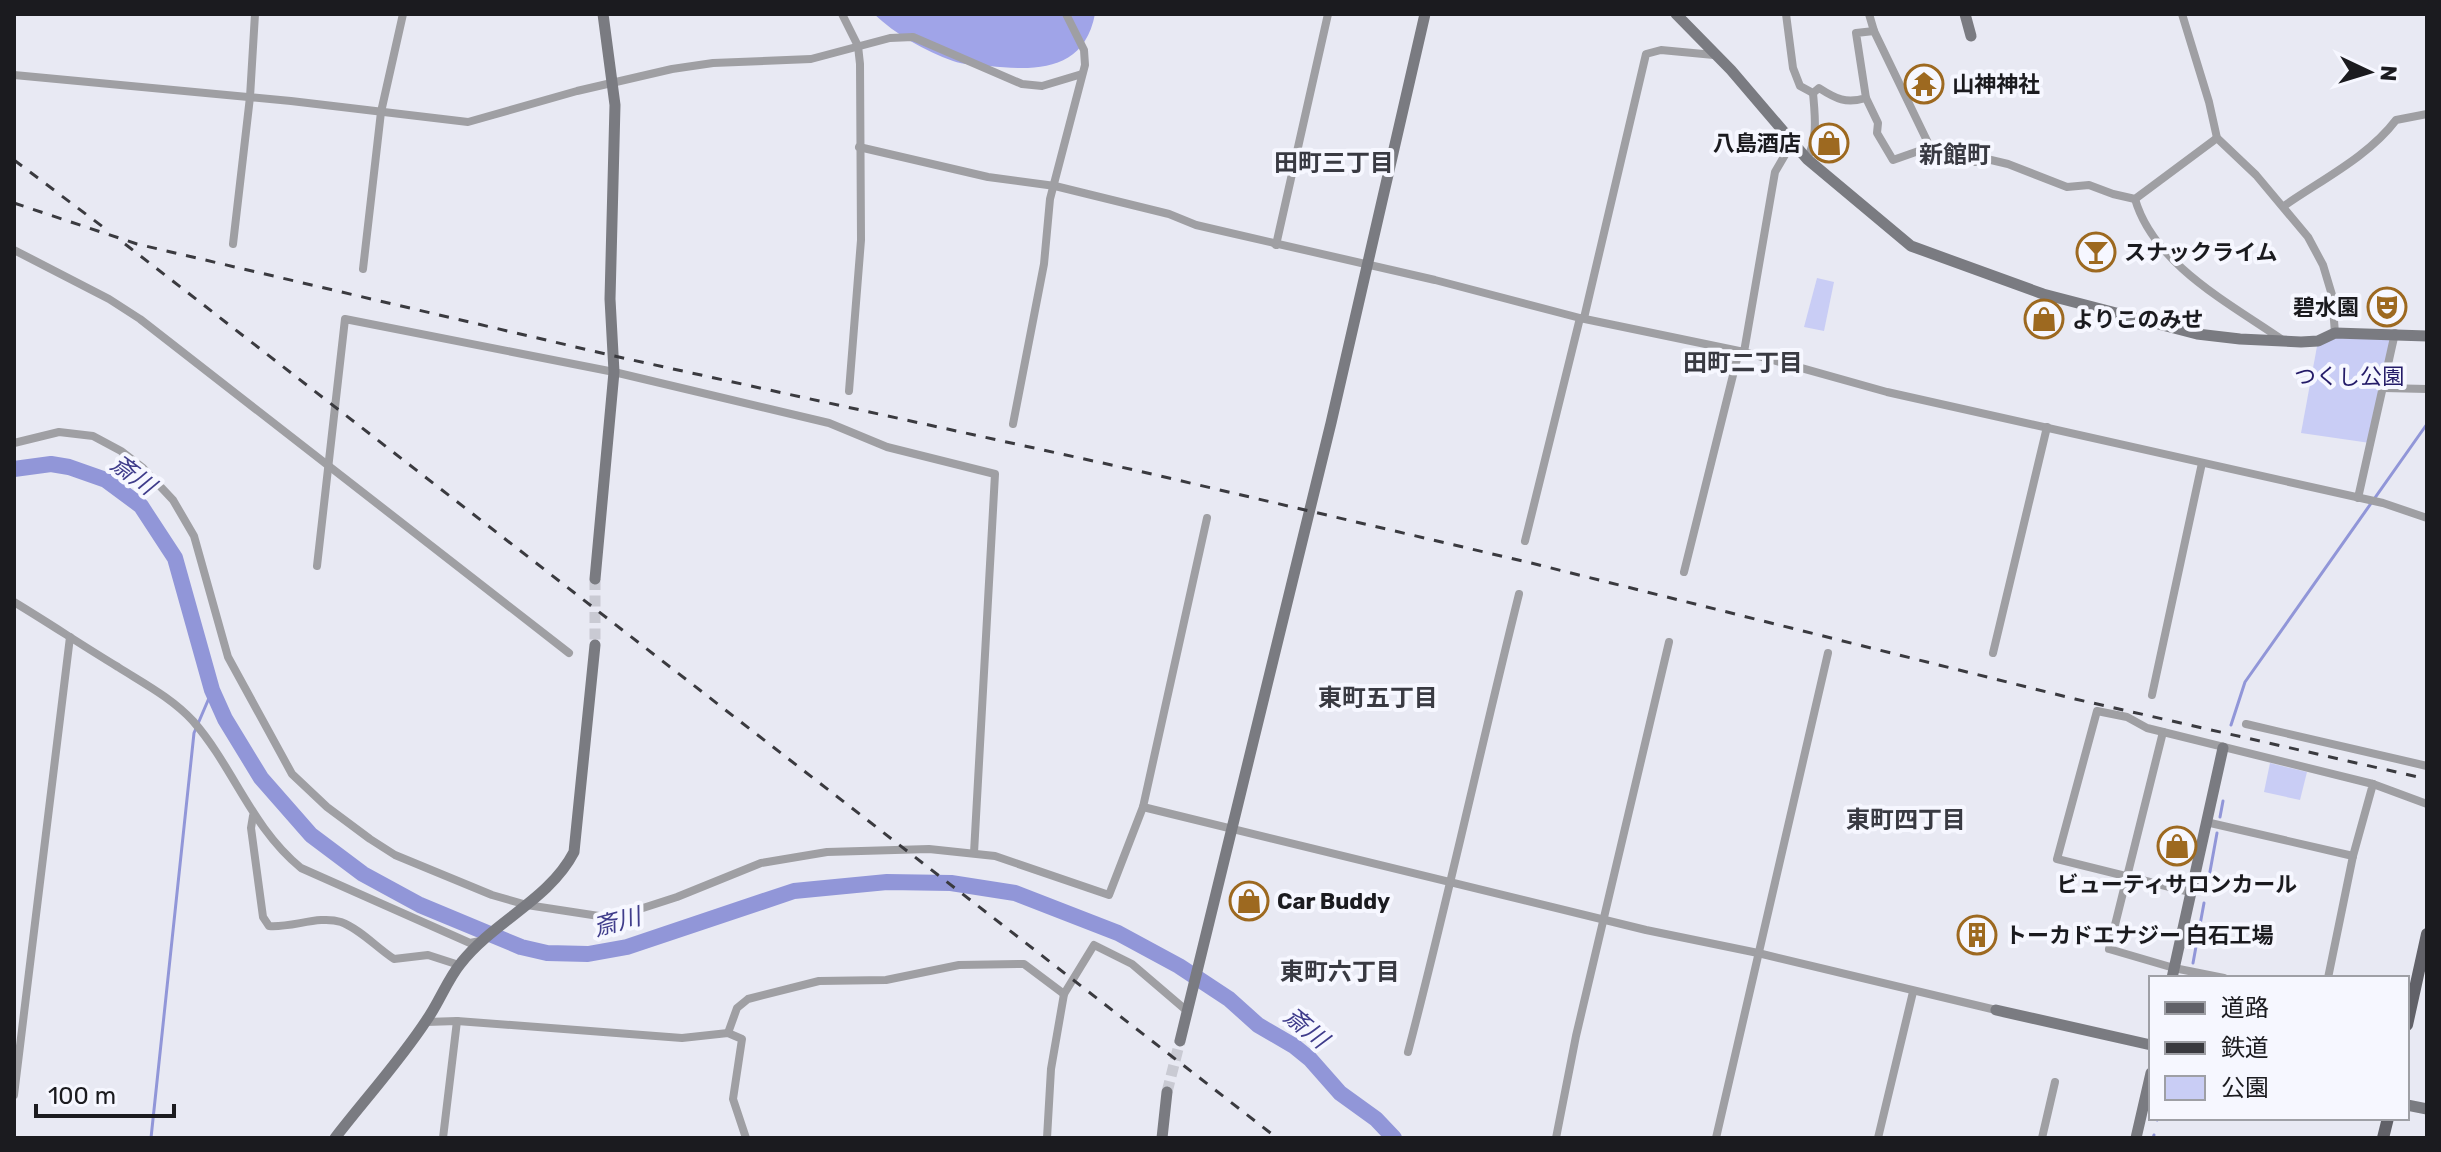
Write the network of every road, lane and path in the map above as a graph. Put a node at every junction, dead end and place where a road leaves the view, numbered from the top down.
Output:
1 (255, 14) edge
2 (403, 14) edge
3 (603, 14) edge
4 (842, 14) edge
5 (1066, 14) edge
6 (1328, 14) edge
7 (1425, 14) edge
8 (1676, 14) edge
9 (1786, 14) edge
10 (1869, 14) edge
11 (1965, 14) edge
12 (2182, 14) edge
13 (1874, 31) junction
14 (1971, 36) dead end
15 (858, 46) junction
16 (1714, 55) junction
17 (1082, 74) junction
18 (14, 75) edge
19 (612, 82) junction
20 (1813, 93) junction
21 (250, 97) junction
22 (1866, 98) junction
23 (381, 112) junction
24 (2427, 114) edge
25 (2217, 138) junction
26 (1792, 143) junction
27 (859, 147) junction
28 (1807, 159) junction
29 (1975, 162) dead end
30 (1055, 186) junction
31 (2135, 199) junction
32 (2284, 206) junction
33 (233, 244) dead end
34 (1276, 245) junction
35 (14, 250) edge
36 (1366, 266) junction
37 (363, 269) dead end
38 (1582, 318) junction
39 (2335, 333) junction
40 (2395, 333) junction
41 (2427, 336) edge
42 (2284, 341) junction
43 (1742, 352) junction
44 (614, 372) junction
45 (2384, 388) junction
46 (2427, 389) edge
47 (849, 391) dead end
48 (1013, 424) dead end
49 (2047, 427) junction
50 (14, 443) edge
51 (2202, 463) junction
52 (329, 466) junction
53 (2362, 499) junction
54 (1207, 518) dead end
55 (2427, 518) edge
56 (1525, 541) dead end
57 (317, 566) dead end
58 (1684, 572) dead end
59 (595, 579) tunnel mouth
60 (1519, 594) dead end
61 (14, 602) edge
62 (70, 637) junction
63 (1669, 642) dead end
64 (595, 645) tunnel mouth
65 (569, 653) dead end
66 (1828, 653) dead end
67 (1993, 653) dead end
68 (2152, 695) dead end
69 (2246, 724) dead end
70 (2163, 732) junction
71 (2223, 748) junction
72 (2427, 766) edge
73 (2373, 784) junction
74 (2427, 804) edge
75 (1143, 807) junction
76 (253, 815) junction
77 (2206, 822) junction
78 (1234, 830) junction
79 (974, 853) junction
80 (2353, 856) junction
81 (2127, 878) junction
82 (1452, 883) junction
83 (2190, 892) junction
84 (524, 906) junction
85 (1604, 919) junction
86 (2426, 936) edge
87 (481, 941) junction
88 (1758, 953) junction
89 (459, 965) junction
90 (2173, 973) edge
91 (2204, 976) edge
92 (2328, 976) edge
93 (1913, 992) junction
94 (1064, 994) junction
95 (1188, 1008) junction
96 (1996, 1010) joint
97 (2409, 1016) edge
98 (457, 1021) junction
99 (426, 1022) junction
100 (728, 1033) junction
101 (1180, 1041) tunnel mouth
102 (2149, 1045) edge
103 (1408, 1052) dead end
104 (2055, 1082) dead end
105 (2149, 1082) edge
106 (1167, 1092) tunnel mouth
107 (14, 1095) edge
108 (335, 1138) edge
109 (443, 1138) edge
110 (746, 1138) edge
111 (1047, 1138) edge
112 (1162, 1138) edge
113 (1556, 1138) edge
114 (1716, 1138) edge
115 (1878, 1138) edge
116 (2042, 1138) edge
117 (2136, 1138) edge

1 - 21 street
2 - 23 street
3 - 19 street
4 - 15 street
5 - 17 street
6 - 34 street
7 - 36 street
8 - 16 street
9 - 20 street
10 - 13 street
11 - 14 street
12 - 25 street
13 - 22 street
13 - 22 street
15 - 17 street
15 - 19 street
15 - 27 street
16 - 26 street
16 - 38 street
17 - 30 street
18 - 21 street
19 - 23 street
19 - 44 street
20 - 22 street
20 - 28 street
21 - 23 street
21 - 33 street
23 - 37 street
24 - 32 street
25 - 31 street
25 - 32 street
26 - 28 street
26 - 43 street
27 - 30 street
27 - 47 street
28 - 42 street
29 - 31 street
30 - 34 street
30 - 48 street
31 - 42 street
32 - 39 street
34 - 36 street
35 - 52 street
36 - 38 street
36 - 78 street
38 - 43 street
38 - 56 street
39 - 40 street
39 - 42 street
40 - 41 street
40 - 45 street
43 - 49 street
43 - 58 street
44 - 52 street
44 - 59 street
44 - 79 street
45 - 46 street
45 - 53 street
49 - 51 street
49 - 67 street
50 - 84 street
51 - 53 street
51 - 68 street
52 - 57 street
52 - 65 street
53 - 55 street
54 - 75 street
60 - 82 street
61 - 62 street
62 - 76 street
62 - 107 street
63 - 85 street
64 - 84 street
66 - 88 street
69 - 72 street
70 - 71 street
70 - 81 street
70 - 81 street
71 - 73 street
71 - 77 street
73 - 74 street
73 - 80 street
75 - 78 street
75 - 79 street
76 - 87 street
76 - 89 street
77 - 80 street
77 - 83 street
78 - 82 street
78 - 95 street
79 - 84 street
80 - 92 street
81 - 83 street
81 - 90 street
82 - 85 street
82 - 103 street
83 - 90 street
84 - 87 street
85 - 88 street
85 - 113 street
86 - 97 main road
87 - 89 street
88 - 93 street
88 - 114 street
89 - 99 street
90 - 91 street
93 - 96 street
93 - 115 street
94 - 95 street
94 - 100 street
94 - 111 street
95 - 101 street
96 - 102 street
98 - 99 street
98 - 100 street
98 - 109 street
99 - 108 street
100 - 110 street
104 - 116 street
105 - 117 street
106 - 112 street

